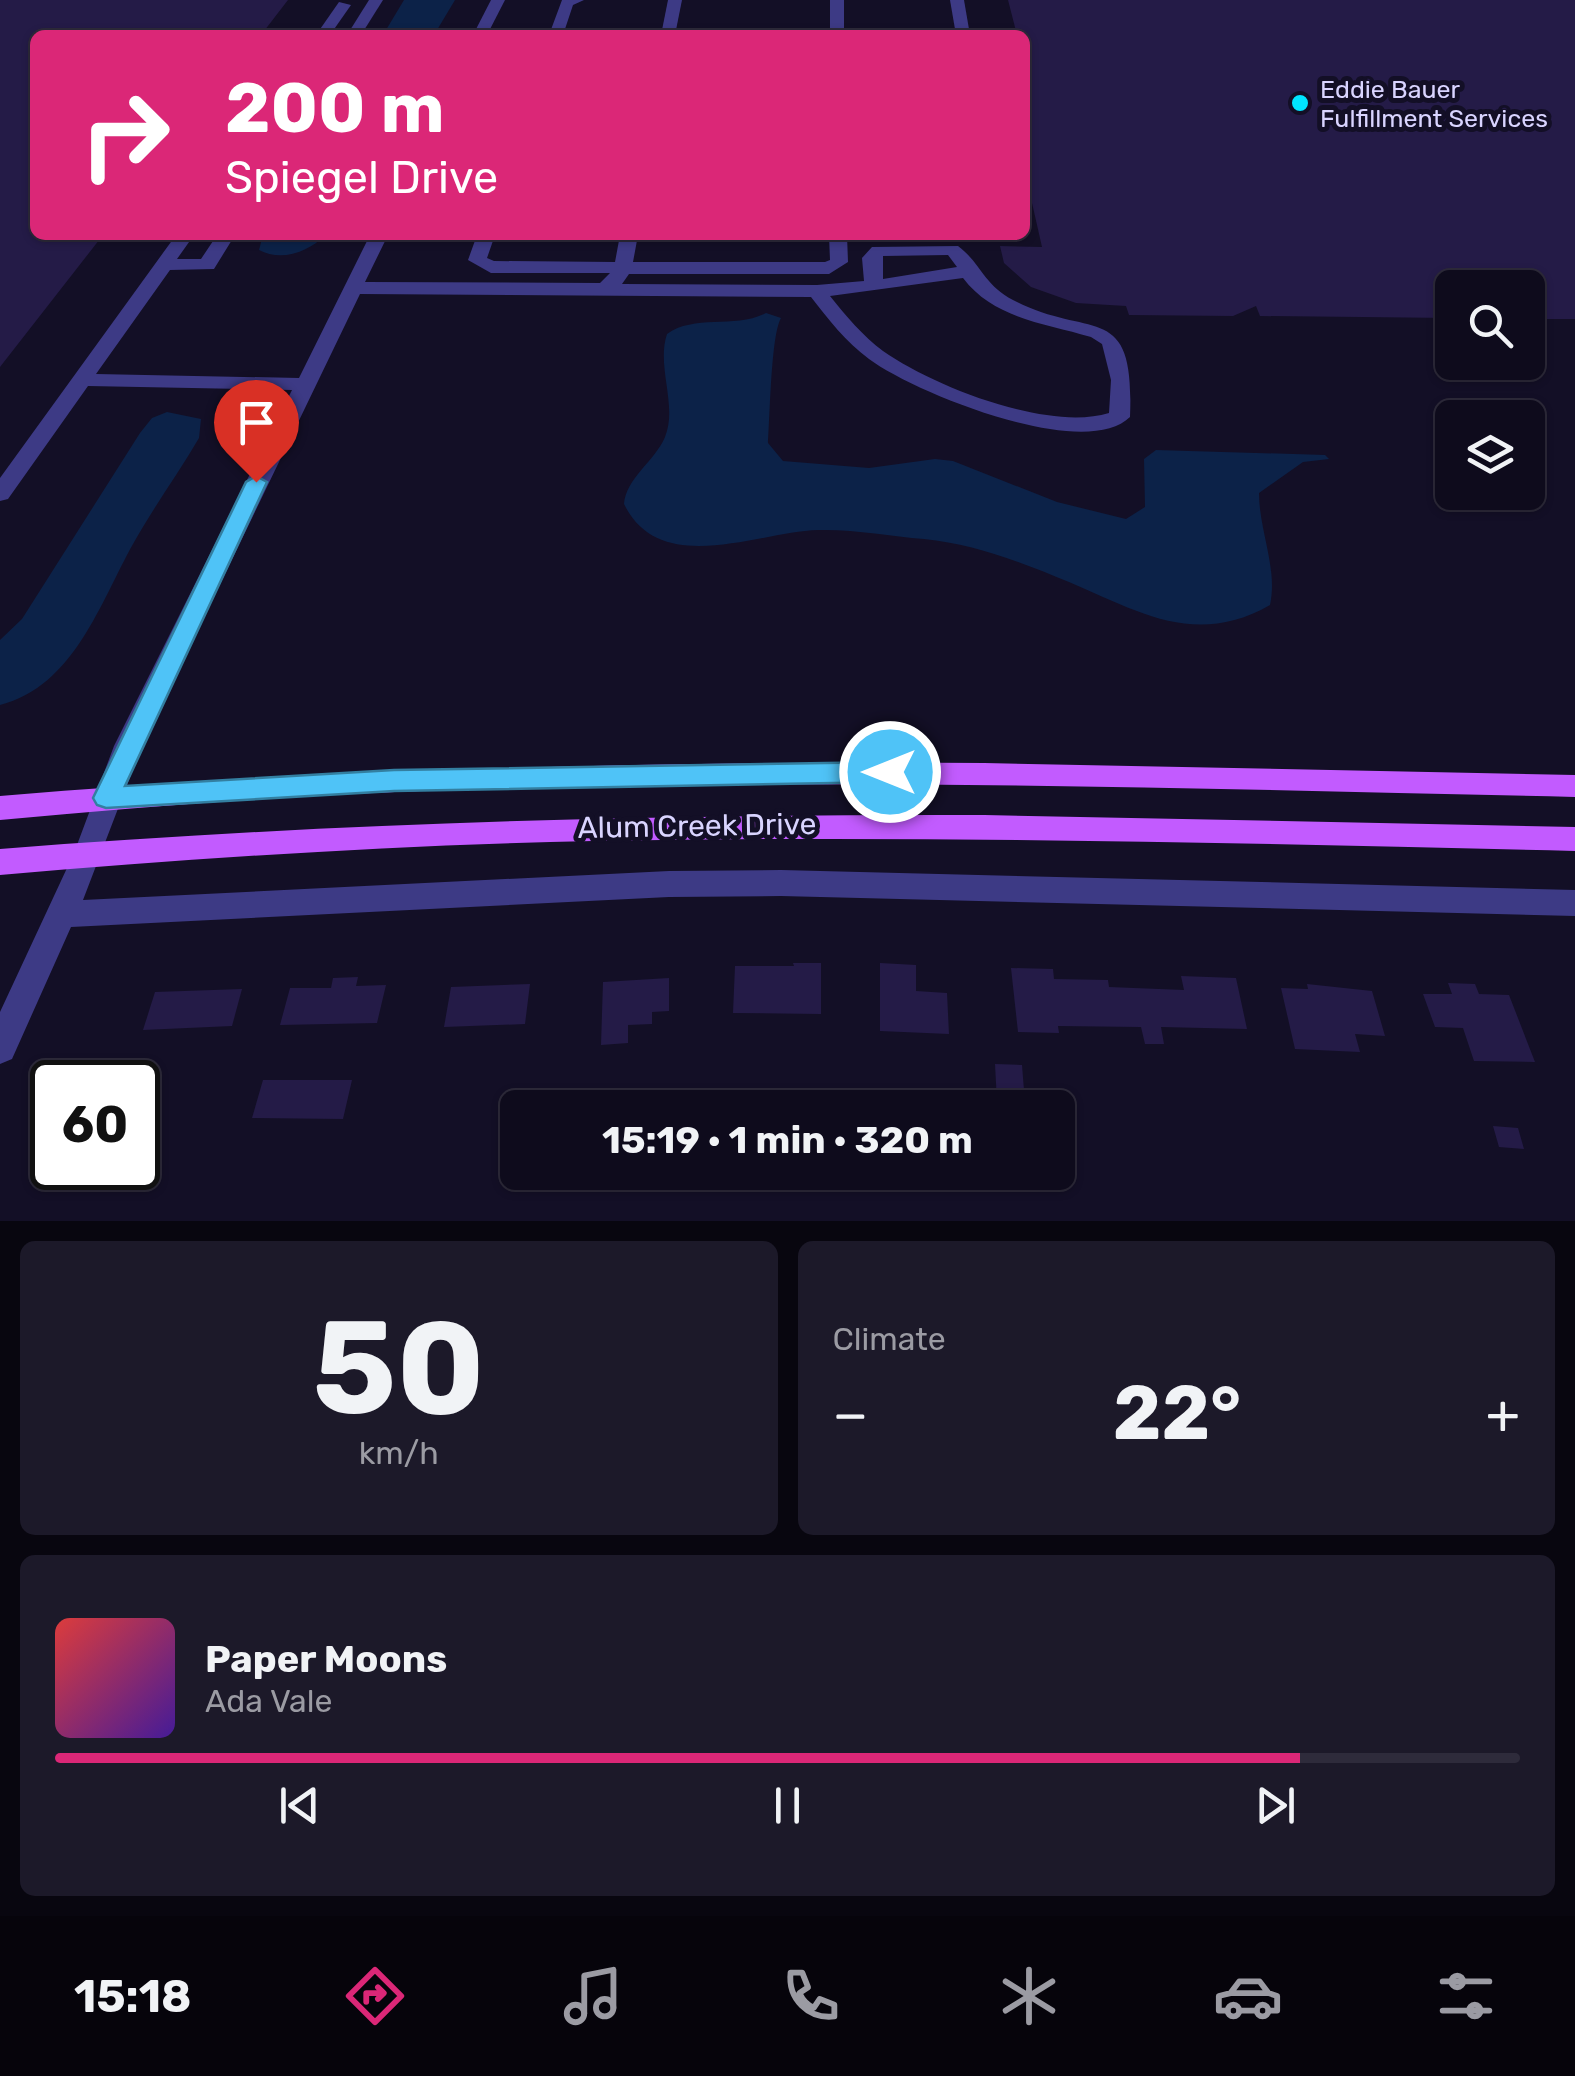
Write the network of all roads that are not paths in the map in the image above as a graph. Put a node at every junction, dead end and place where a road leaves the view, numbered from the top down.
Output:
1 (376, 0) edge
2 (498, 0) edge
3 (577, 0) edge
4 (675, 0) edge
5 (837, 0) edge
6 (957, 0) edge
7 (344, 4) dead end
8 (327, 30) edge
9 (357, 30) edge
10 (483, 30) edge
11 (558, 30) edge
12 (669, 30) edge
13 (837, 30) edge
14 (963, 30) edge
15 (181, 240) edge
16 (223, 240) edge
17 (376, 240) edge
18 (484, 240) edge
19 (628, 240) edge
20 (838, 240) edge
21 (164, 264) junction
22 (622, 268) junction
23 (967, 269) junction
24 (874, 286) junction
25 (352, 288) junction
26 (602, 290) junction
27 (816, 292) junction
28 (82, 380) junction
29 (305, 384) junction
30 (0, 494) edge
31 (1575, 786) edge
32 (106, 798) junction
33 (0, 808) edge
34 (1575, 839) edge
35 (89, 854) junction
36 (0, 862) edge
37 (1575, 904) edge
38 (62, 914) junction
39 (0, 1048) edge

1 - 9 street
2 - 10 street
3 - 11 street
4 - 12 street
5 - 13 street
6 - 14 street
7 - 8 street
15 - 21 street
16 - 21 street
17 - 25 street
18 - 22 street
19 - 22 street
20 - 22 street
21 - 28 street
22 - 26 street
23 - 24 street
23 - 24 street
23 - 27 street
24 - 27 street
25 - 26 street
25 - 29 street
26 - 27 street
28 - 29 street
28 - 30 street
29 - 32 street
31 - 32 main road, Alum Creek Drive
32 - 33 main road, Alum Creek Drive
32 - 35 street
34 - 35 main road, Alum Creek Drive
35 - 36 main road, Alum Creek Drive
35 - 38 street
37 - 38 street, Alum Creek Drive
38 - 39 street

